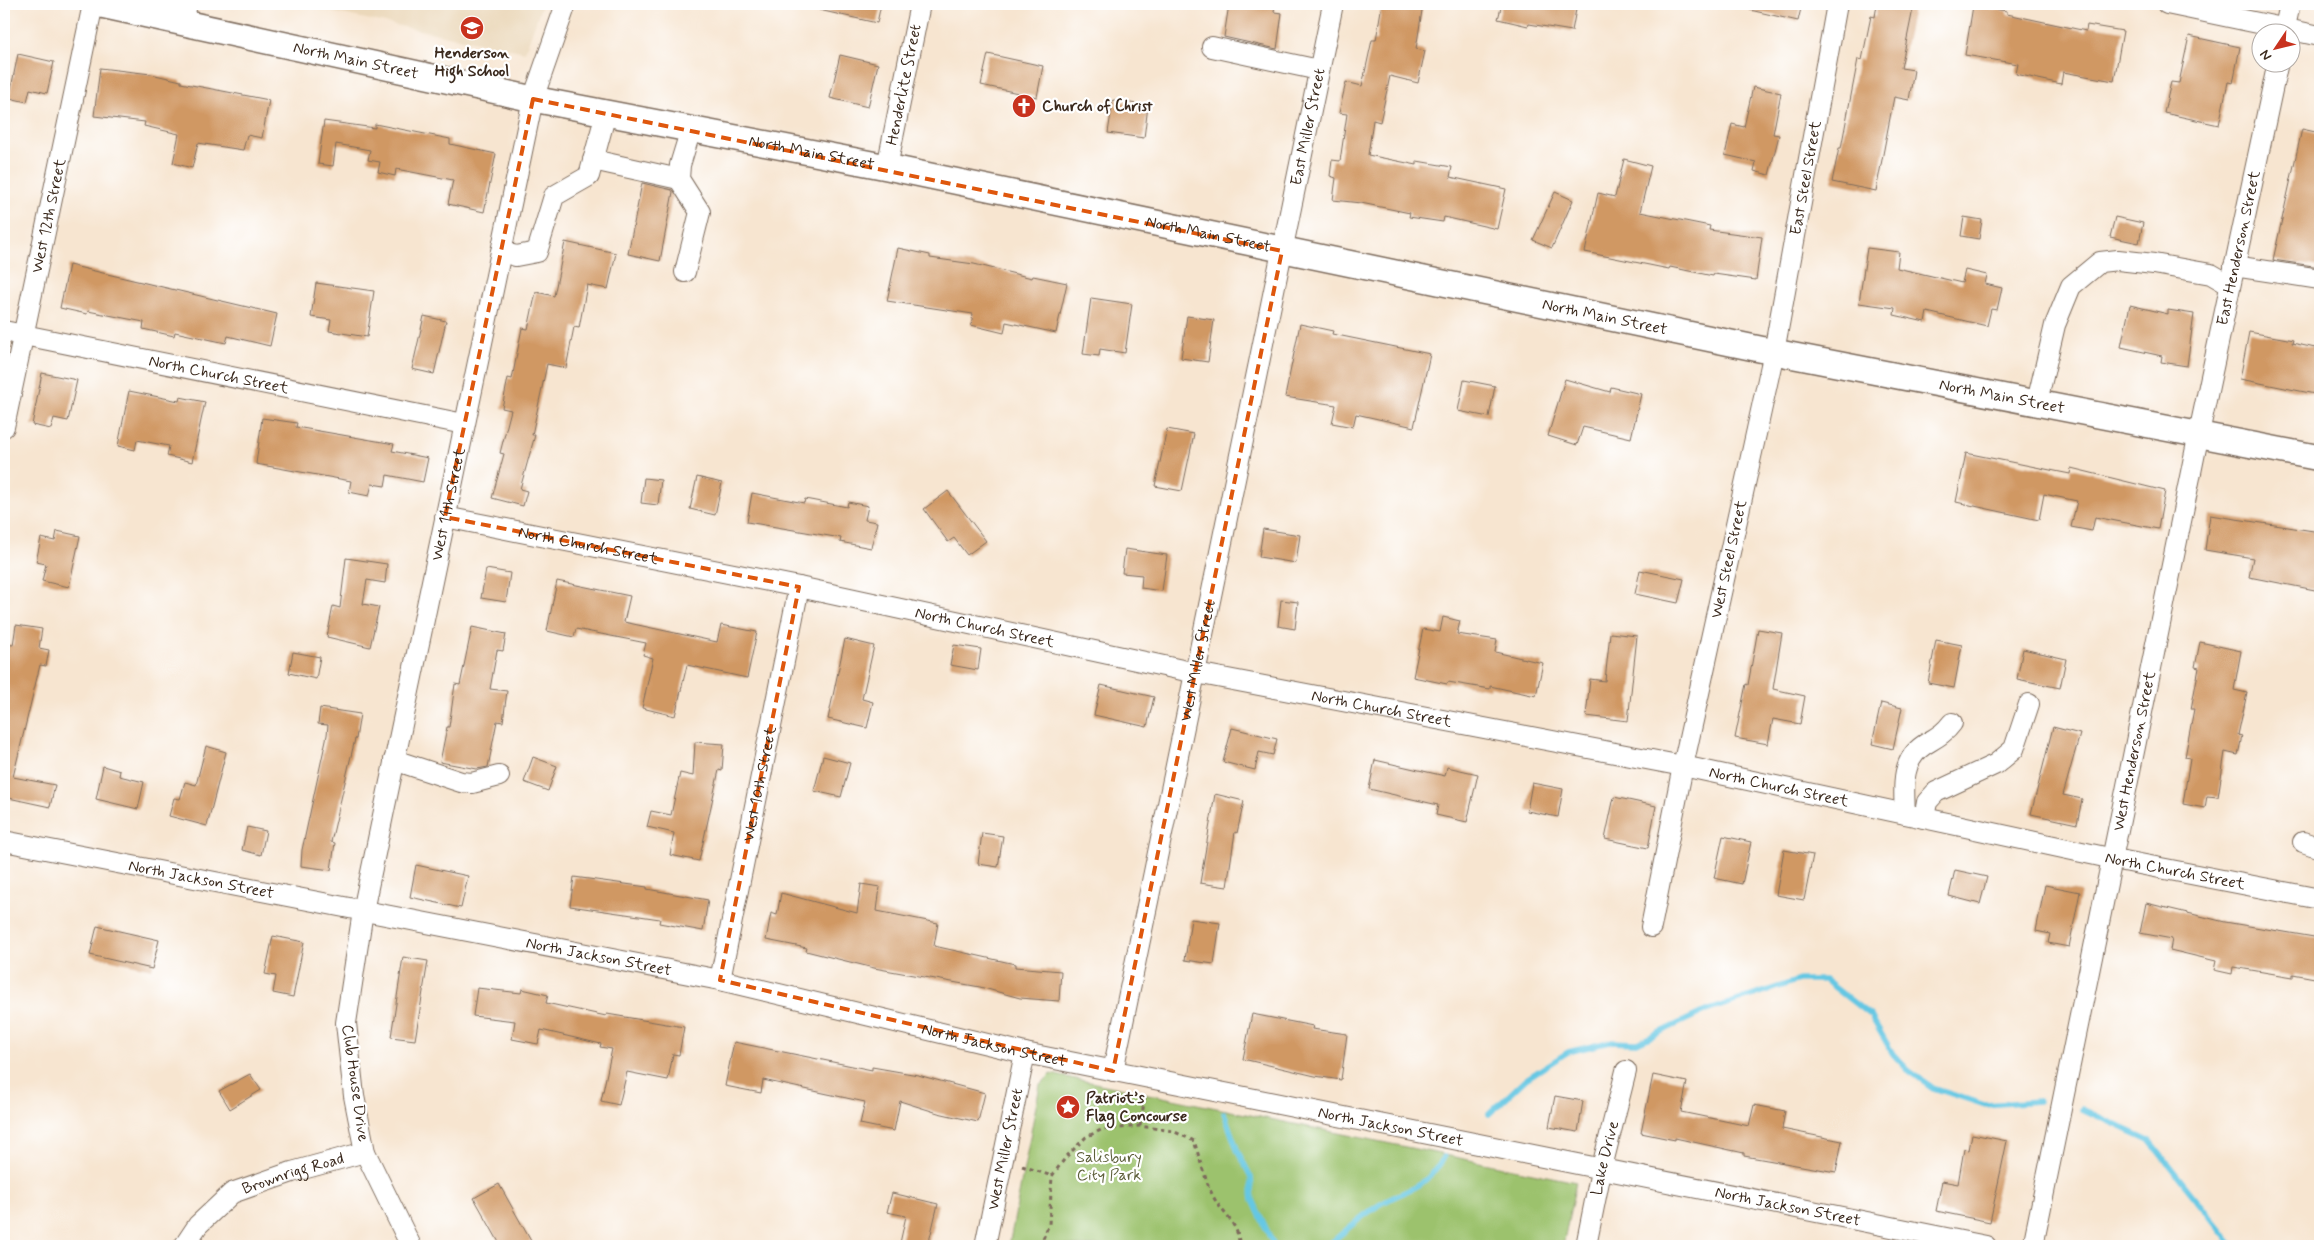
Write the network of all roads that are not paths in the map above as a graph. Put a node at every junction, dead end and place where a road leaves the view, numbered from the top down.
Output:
1 (93, 4) edge
2 (97, 4) edge
3 (566, 4) edge
4 (920, 4) edge
5 (1333, 4) edge
6 (1837, 4) edge
7 (2167, 4) edge
8 (2290, 4) edge
9 (185, 13) edge
10 (2286, 22) edge
11 (2252, 24) edge
12 (2302, 34) edge
13 (2320, 36) edge
14 (1212, 47) dead end
15 (1319, 70) junction
16 (2276, 72) edge
17 (534, 99) junction
18 (606, 113) junction
19 (691, 129) junction
20 (593, 160) junction
21 (888, 167) junction
22 (679, 179) junction
23 (1282, 251) junction
24 (501, 252) junction
25 (686, 272) dead end
26 (2232, 276) junction
27 (2320, 279) edge
28 (13, 333) edge
29 (1774, 352) junction
30 (2037, 402) junction
31 (464, 424) junction
32 (4, 427) edge
33 (2199, 433) junction
34 (2320, 458) edge
35 (445, 517) junction
36 (799, 588) junction
37 (1196, 673) junction
38 (2029, 704) dead end
39 (1952, 723) dead end
40 (394, 760) junction
41 (1683, 766) junction
42 (499, 776) dead end
43 (1905, 814) junction
44 (1924, 818) junction
45 (4, 841) edge
46 (2114, 859) junction
47 (2320, 899) edge
48 (363, 911) junction
49 (1651, 927) dead end
50 (720, 980) junction
51 (1025, 1053) junction
52 (1626, 1070) dead end
53 (1113, 1071) junction
54 (365, 1152) junction
55 (1601, 1171) junction
56 (184, 1246) edge
57 (411, 1246) edge
58 (985, 1246) edge
59 (1586, 1246) edge
60 (1986, 1246) edge
61 (2033, 1246) edge

1 - 28 street, West 12th Street
2 - 9 main road, North Main Street
3 - 17 street, West 11th Street
4 - 21 street, Henderlite Street
5 - 15 street, East Miller Street
6 - 29 street, East Steel Street
7 - 11 street
8 - 10 street
9 - 17 main road, North Main Street
12 - 13 street
14 - 15 street
15 - 23 street, East Miller Street
16 - 26 street, East Henderson Street
17 - 18 main road, North Main Street
17 - 24 street, West 11th Street
18 - 19 main road, North Main Street
18 - 20 street
19 - 21 main road, North Main Street
19 - 22 street
20 - 22 street
20 - 24 street
21 - 23 main road, North Main Street
22 - 25 street
23 - 29 main road, North Main Street
23 - 37 street, West Miller Street
24 - 31 street, West 11th Street
26 - 27 street
26 - 30 street
26 - 33 street, East Henderson Street
28 - 31 street, North Church Street
28 - 32 street, West 12th Street
29 - 30 main road, North Main Street
29 - 41 street, West Steel Street
30 - 33 main road, North Main Street
31 - 35 street, West 11th Street
33 - 34 main road, North Main Street
33 - 46 street, West Henderson Street
35 - 36 street, North Church Street
35 - 40 street, West 11th Street
36 - 37 street, North Church Street
36 - 50 street, West 10th Street
37 - 41 street, North Church Street
37 - 53 street, West Miller Street
38 - 44 street
39 - 43 street
40 - 42 street
40 - 48 street, West 11th Street
41 - 43 street, North Church Street
41 - 49 street
43 - 44 street, North Church Street
44 - 46 street, North Church Street
45 - 48 street, North Jackson Street
46 - 47 street, North Church Street
46 - 61 street, West Henderson Street
48 - 50 street, North Jackson Street
48 - 54 street, Club House Drive
50 - 51 street, North Jackson Street
51 - 53 street, North Jackson Street
51 - 58 street, West Miller Street
52 - 55 street, Lake Drive
53 - 55 street, North Jackson Street
54 - 56 street, Brownrigg Road
54 - 57 street, Club House Drive
55 - 59 street, Lake Drive
55 - 60 street, North Jackson Street

